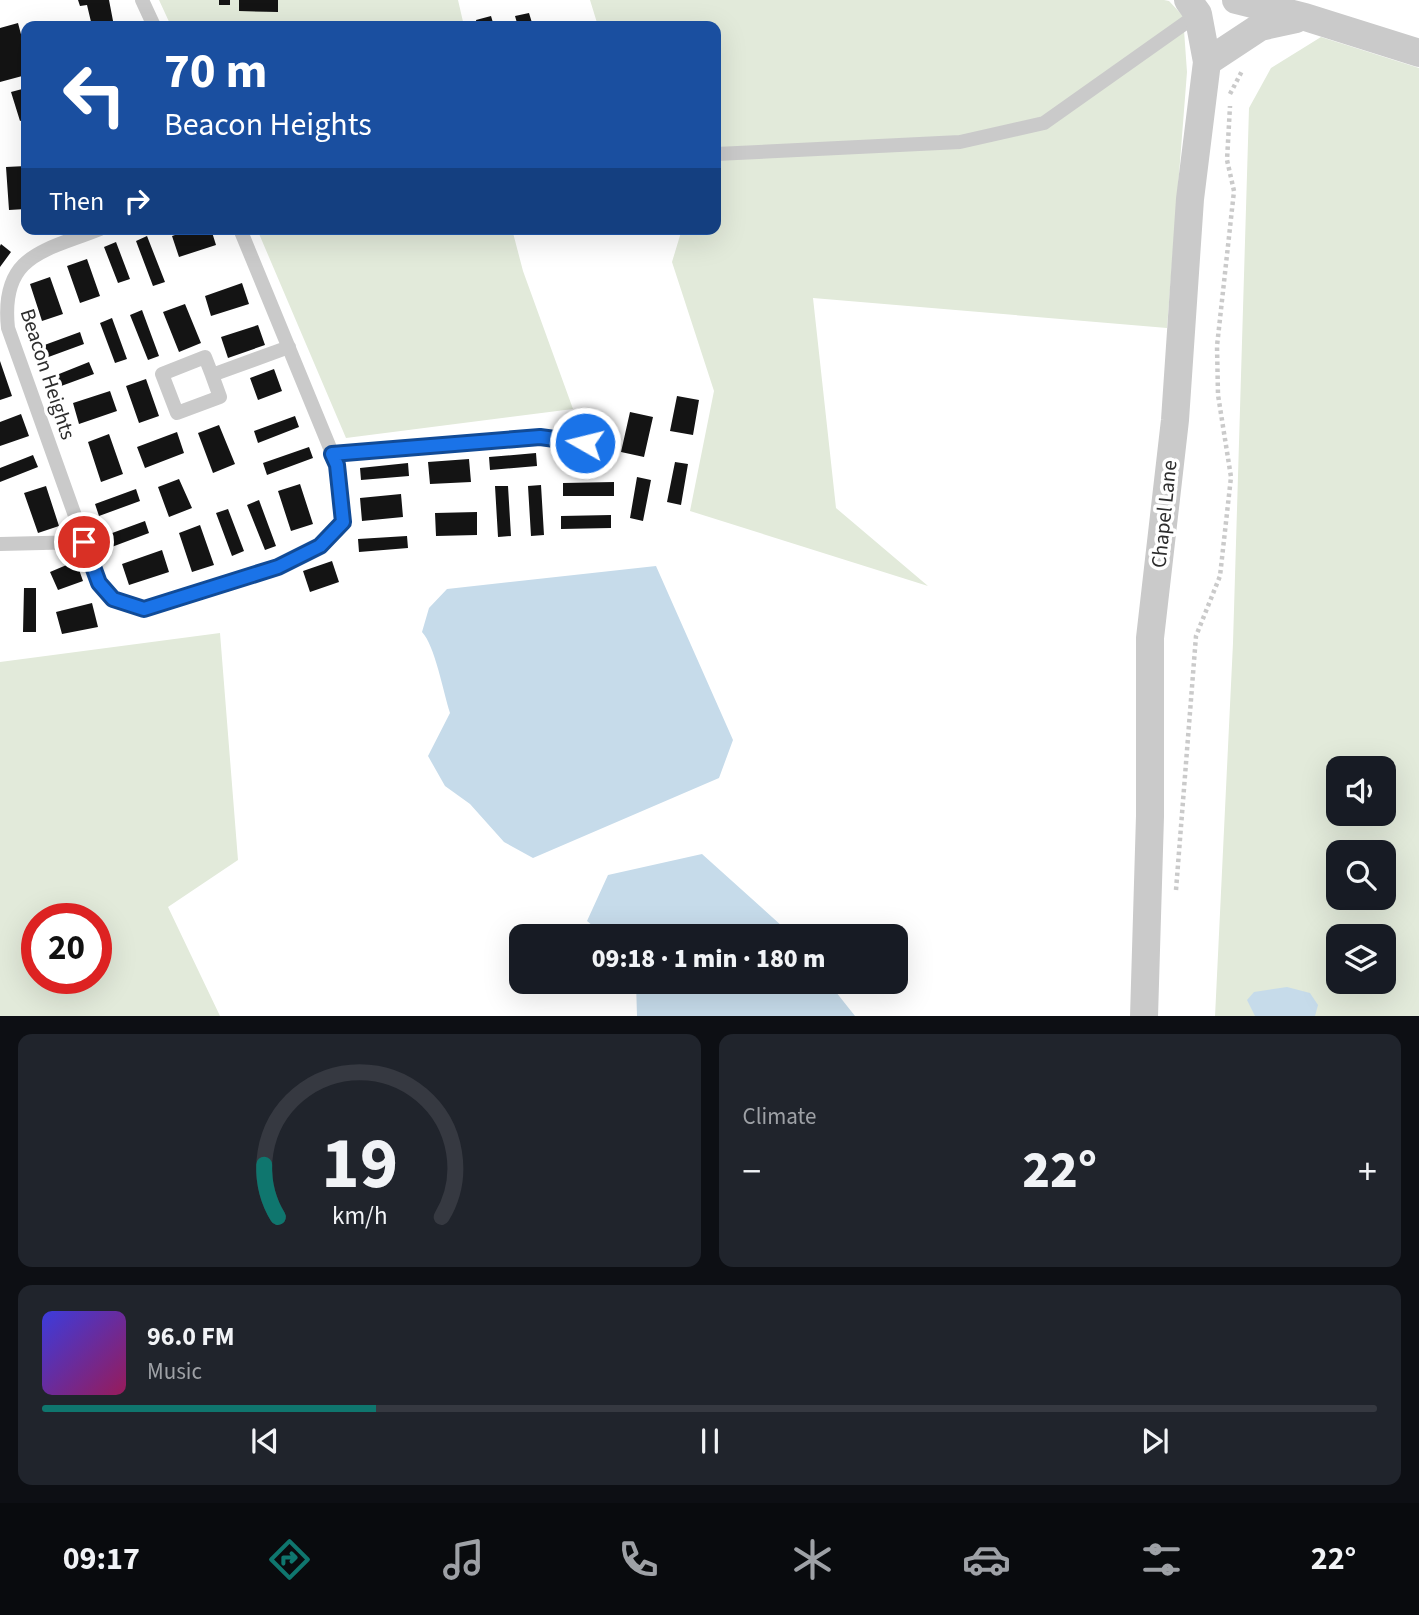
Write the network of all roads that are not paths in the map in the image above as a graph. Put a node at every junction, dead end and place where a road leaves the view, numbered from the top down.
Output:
1 (142, 0) edge
2 (1236, 0) edge
3 (1191, 4) edge
4 (1306, 17) junction
5 (152, 21) edge
6 (1419, 53) edge
7 (1207, 62) junction
8 (721, 154) edge
9 (84, 235) edge
10 (242, 235) edge
11 (289, 347) junction
12 (212, 375) junction
13 (585, 443) dead end
14 (332, 454) junction
15 (84, 542) junction
16 (0, 544) edge
17 (1144, 1016) edge

1 - 5 lane
2 - 4 street
3 - 7 street, Chapel Lane
3 - 8 lane
4 - 6 street
4 - 7 street
7 - 17 street, Chapel Lane
9 - 15 lane, Beacon Heights
10 - 11 lane, Beacon Heights
11 - 12 lane
11 - 14 lane, Beacon Heights
12 - 12 lane
13 - 14 lane
14 - 15 lane, Beacon Heights
15 - 16 lane

